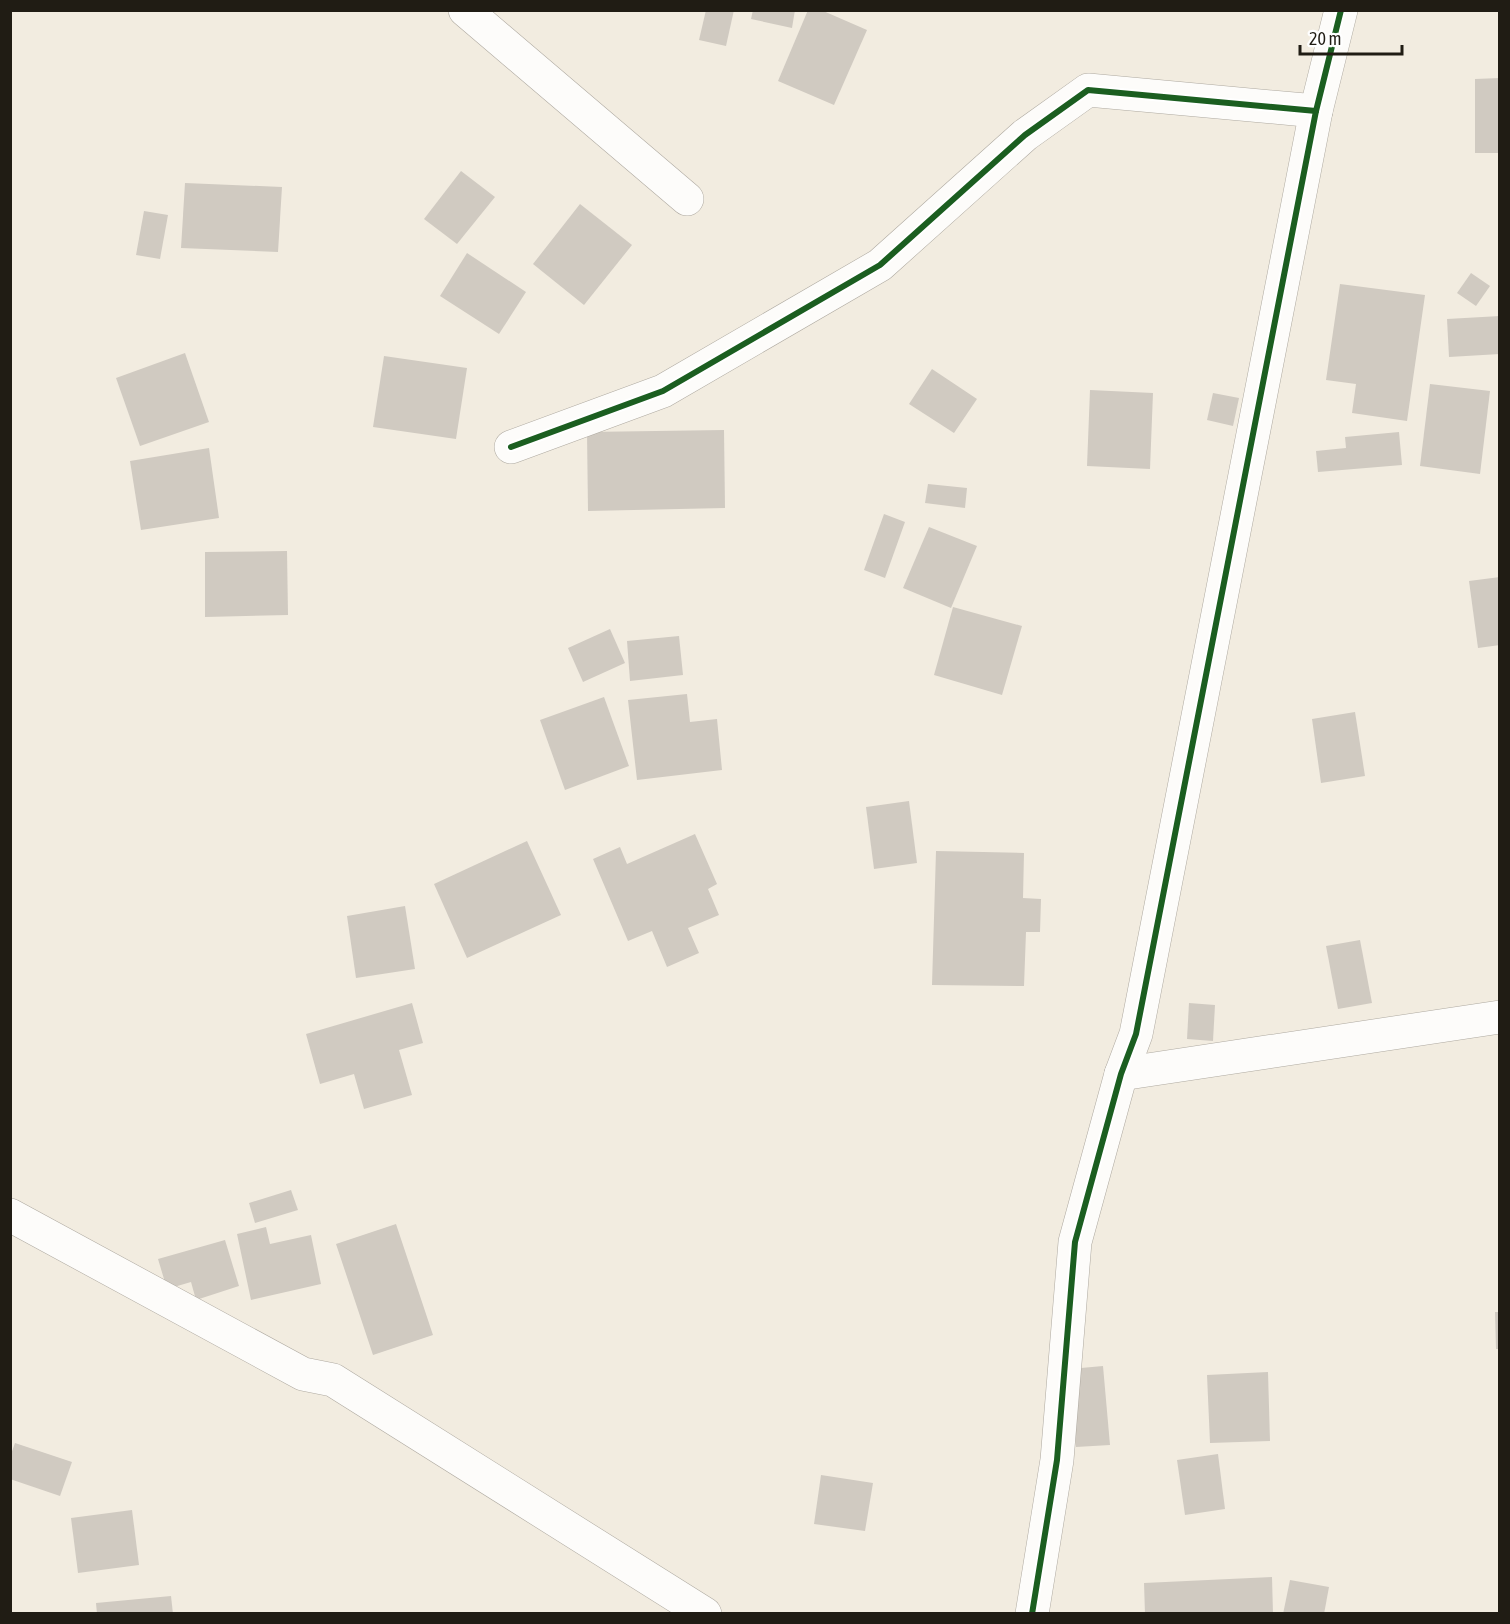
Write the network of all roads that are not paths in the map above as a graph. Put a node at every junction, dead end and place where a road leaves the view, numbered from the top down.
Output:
1 (465, 10) edge
2 (1341, 10) edge
3 (1316, 111) junction
4 (687, 199) dead end
5 (511, 447) dead end
6 (1500, 1017) edge
7 (1121, 1074) junction
8 (10, 1215) edge
9 (705, 1614) edge
10 (1032, 1614) edge

1 - 4 street
2 - 3 street
3 - 5 street
3 - 7 street
6 - 7 street
7 - 10 street
8 - 9 street

